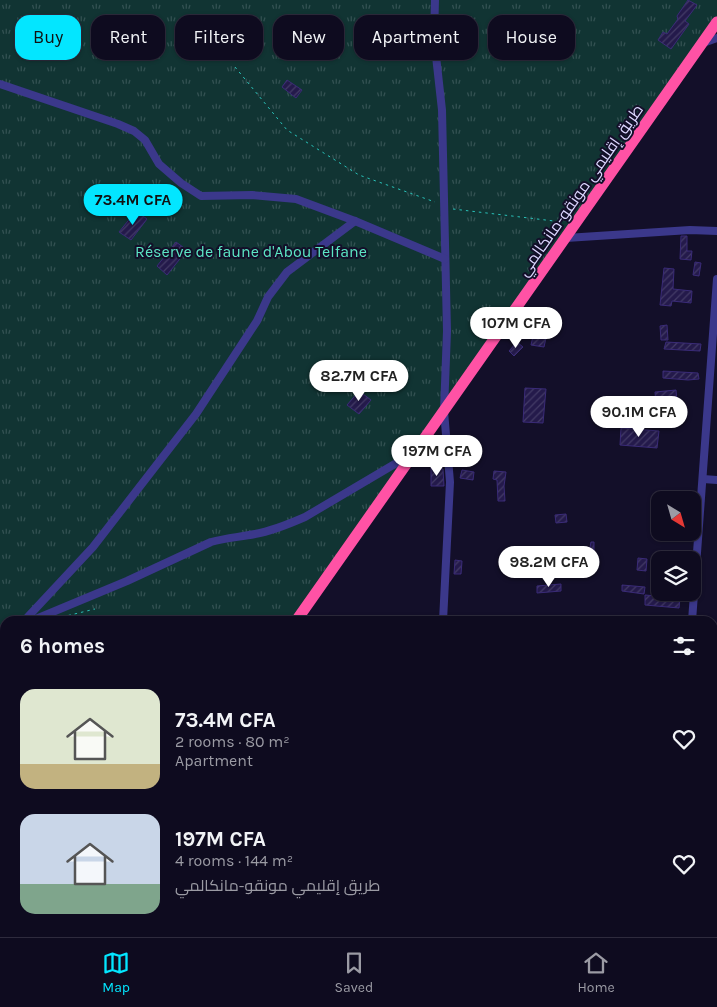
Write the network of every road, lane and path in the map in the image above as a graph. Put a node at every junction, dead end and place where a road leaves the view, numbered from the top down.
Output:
1 (435, 0) edge
2 (717, 22) edge
3 (717, 38) edge
4 (703, 43) junction
5 (235, 67) dead end
6 (0, 84) edge
7 (444, 205) junction
8 (355, 221) junction
9 (554, 221) dead end
10 (717, 231) edge
11 (566, 238) junction
12 (445, 260) junction
13 (717, 279) edge
14 (444, 411) junction
15 (414, 453) junction
16 (703, 479) junction
17 (717, 480) edge
18 (96, 609) dead end
19 (29, 616) edge
20 (43, 616) edge
21 (67, 616) edge
22 (300, 616) edge
23 (443, 616) edge
24 (692, 616) edge

1 - 7 street
2 - 4 highway, طريق إقليمي مونقو-مانكالمي
3 - 4 street
4 - 11 highway, طريق إقليمي مونقو-مانكالمي
5 - 7 path
6 - 8 street
7 - 9 path
7 - 12 street
8 - 12 street
8 - 19 street
10 - 11 street
11 - 14 highway, طريق إقليمي مونقو-مانكالمي
12 - 14 street
13 - 16 street
14 - 15 highway, طريق إقليمي مونقو-مانكالمي
14 - 23 street
15 - 20 street
15 - 22 highway, طريق إقليمي مونقو-مانكالمي
16 - 17 street
16 - 24 street
18 - 21 path

